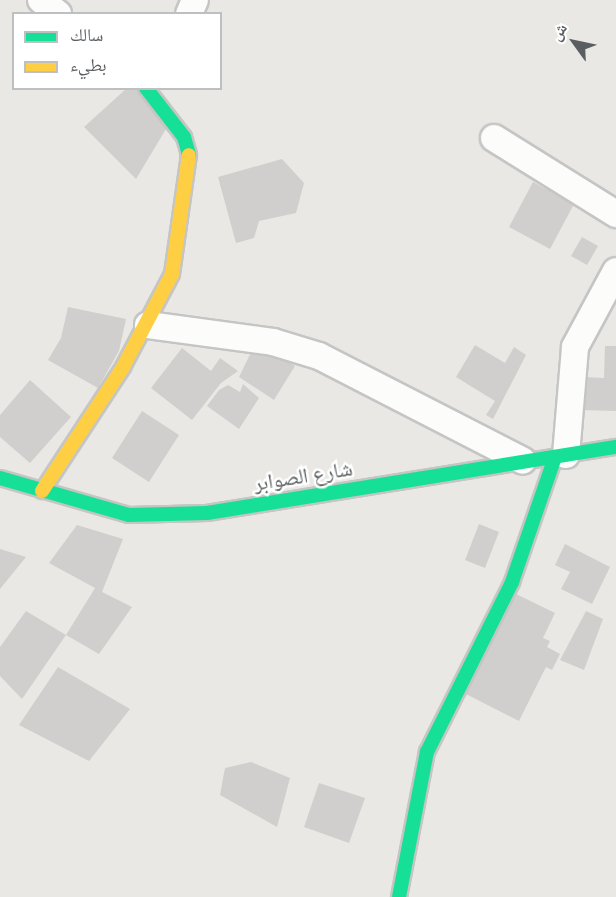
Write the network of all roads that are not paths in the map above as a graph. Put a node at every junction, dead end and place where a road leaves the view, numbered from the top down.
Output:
1 (41, 0) edge
2 (56, 12) edge
3 (152, 91) edge
4 (494, 138) dead end
5 (616, 214) edge
6 (616, 271) edge
7 (148, 325) junction
8 (616, 447) edge
9 (560, 456) junction
10 (523, 461) junction
11 (0, 478) edge
12 (42, 490) junction
13 (399, 897) edge

1 - 2 street
3 - 7 street
4 - 5 street
6 - 9 street
7 - 10 street
7 - 12 street
8 - 9 street, شارع الصوابر
9 - 10 street, شارع الصوابر
9 - 13 street
10 - 12 street, شارع الصوابر
11 - 12 street, شارع الصوابر

